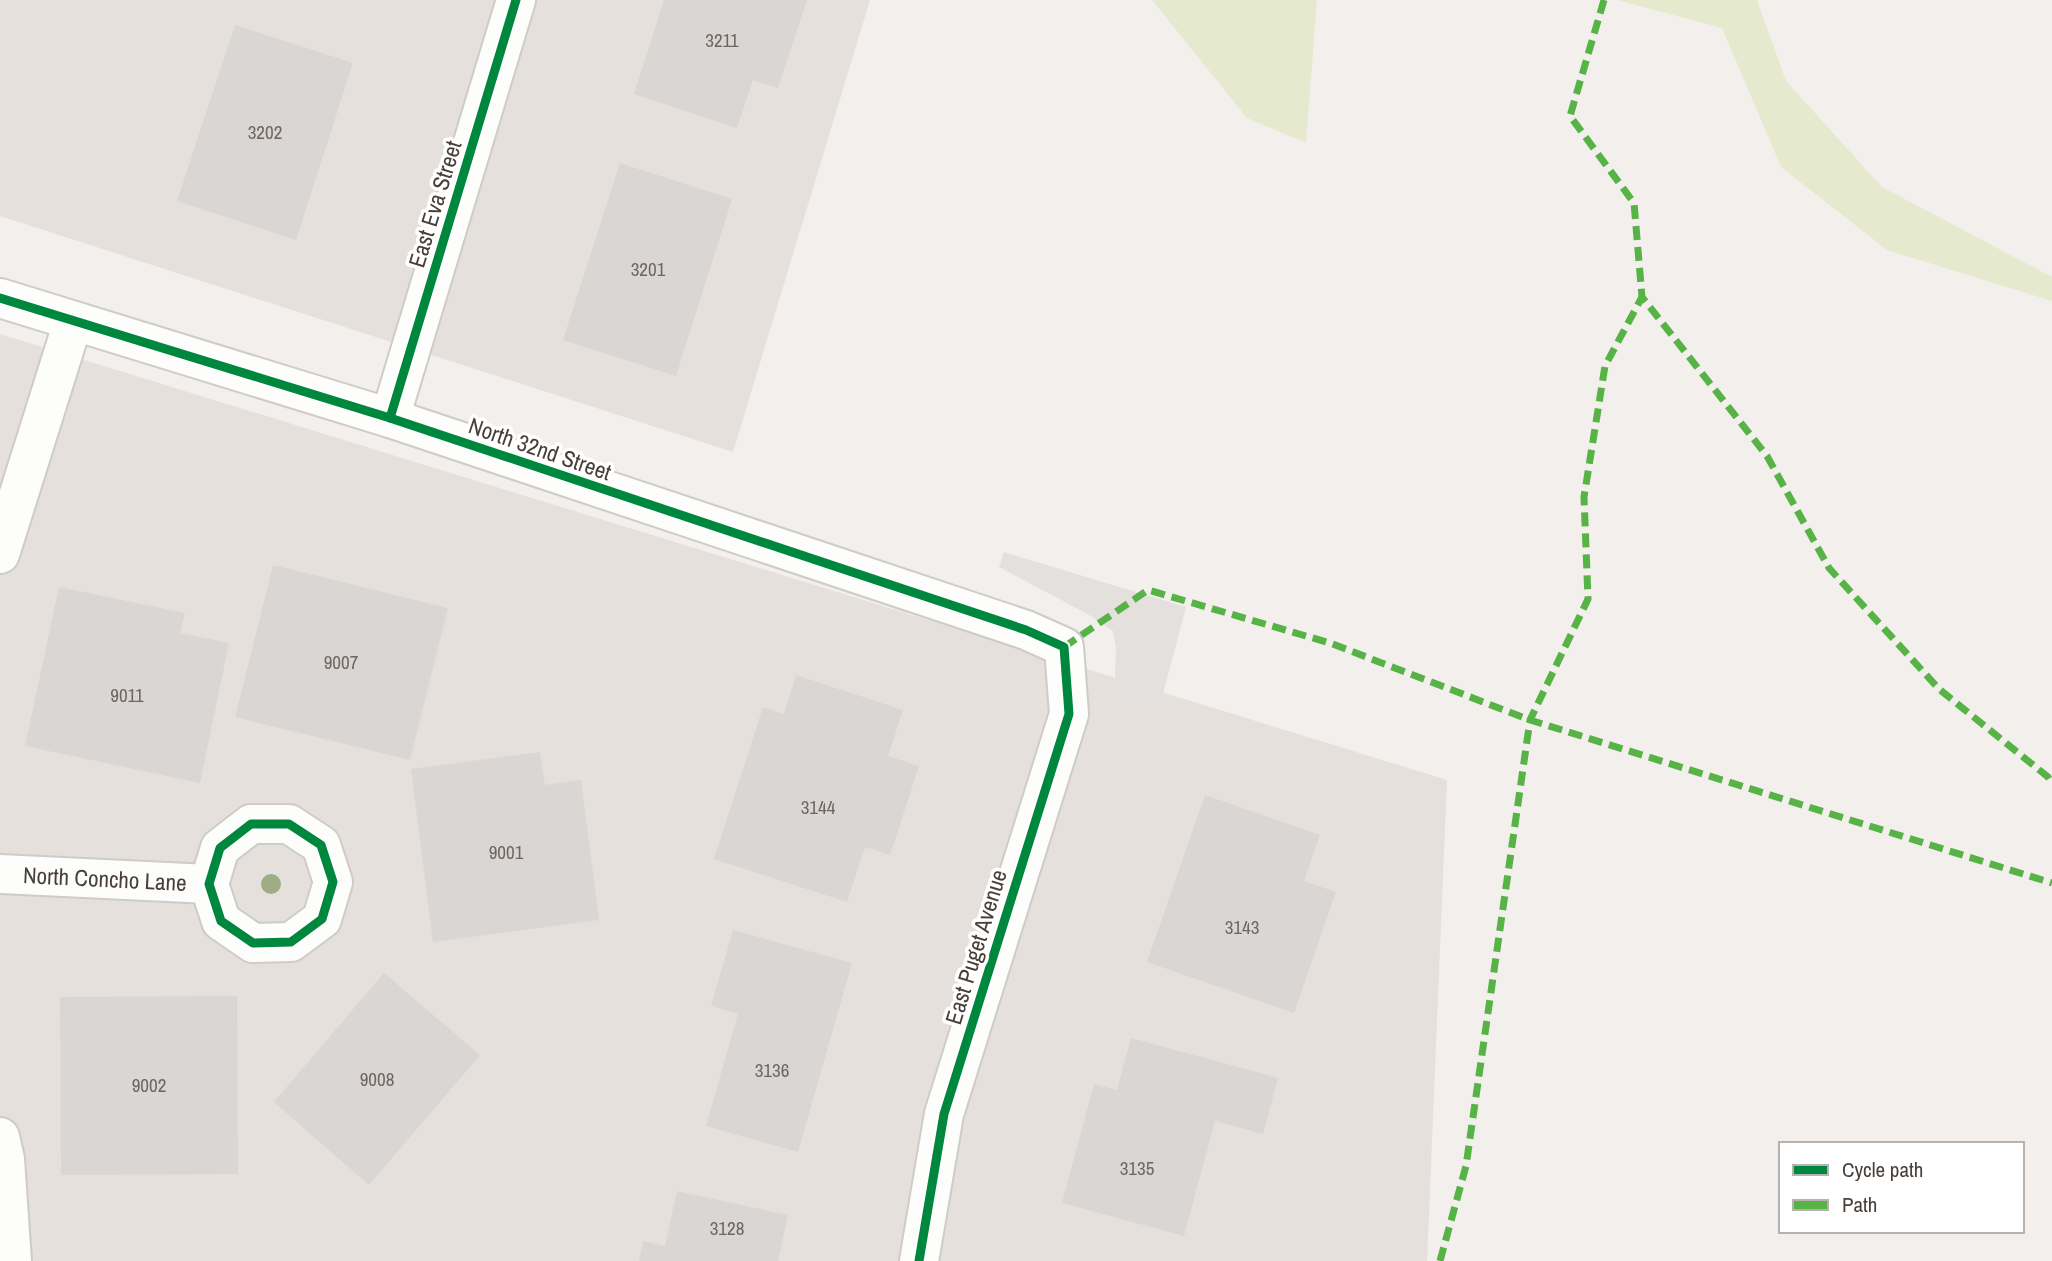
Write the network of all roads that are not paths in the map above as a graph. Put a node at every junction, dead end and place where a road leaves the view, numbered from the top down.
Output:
1 (516, 0) edge
2 (0, 298) edge
3 (73, 322) junction
4 (390, 418) junction
5 (0, 554) edge
6 (1064, 647) joint
7 (0, 874) edge
8 (209, 884) dead end
9 (0, 1137) edge
10 (12, 1261) edge
11 (919, 1261) edge

1 - 4 street, East Eva Street
2 - 3 street, North 32nd Street
3 - 4 street, North 32nd Street
3 - 5 street
4 - 6 street, North 32nd Street
6 - 11 street, East Puget Avenue
7 - 8 street, North Concho Lane
9 - 10 street

